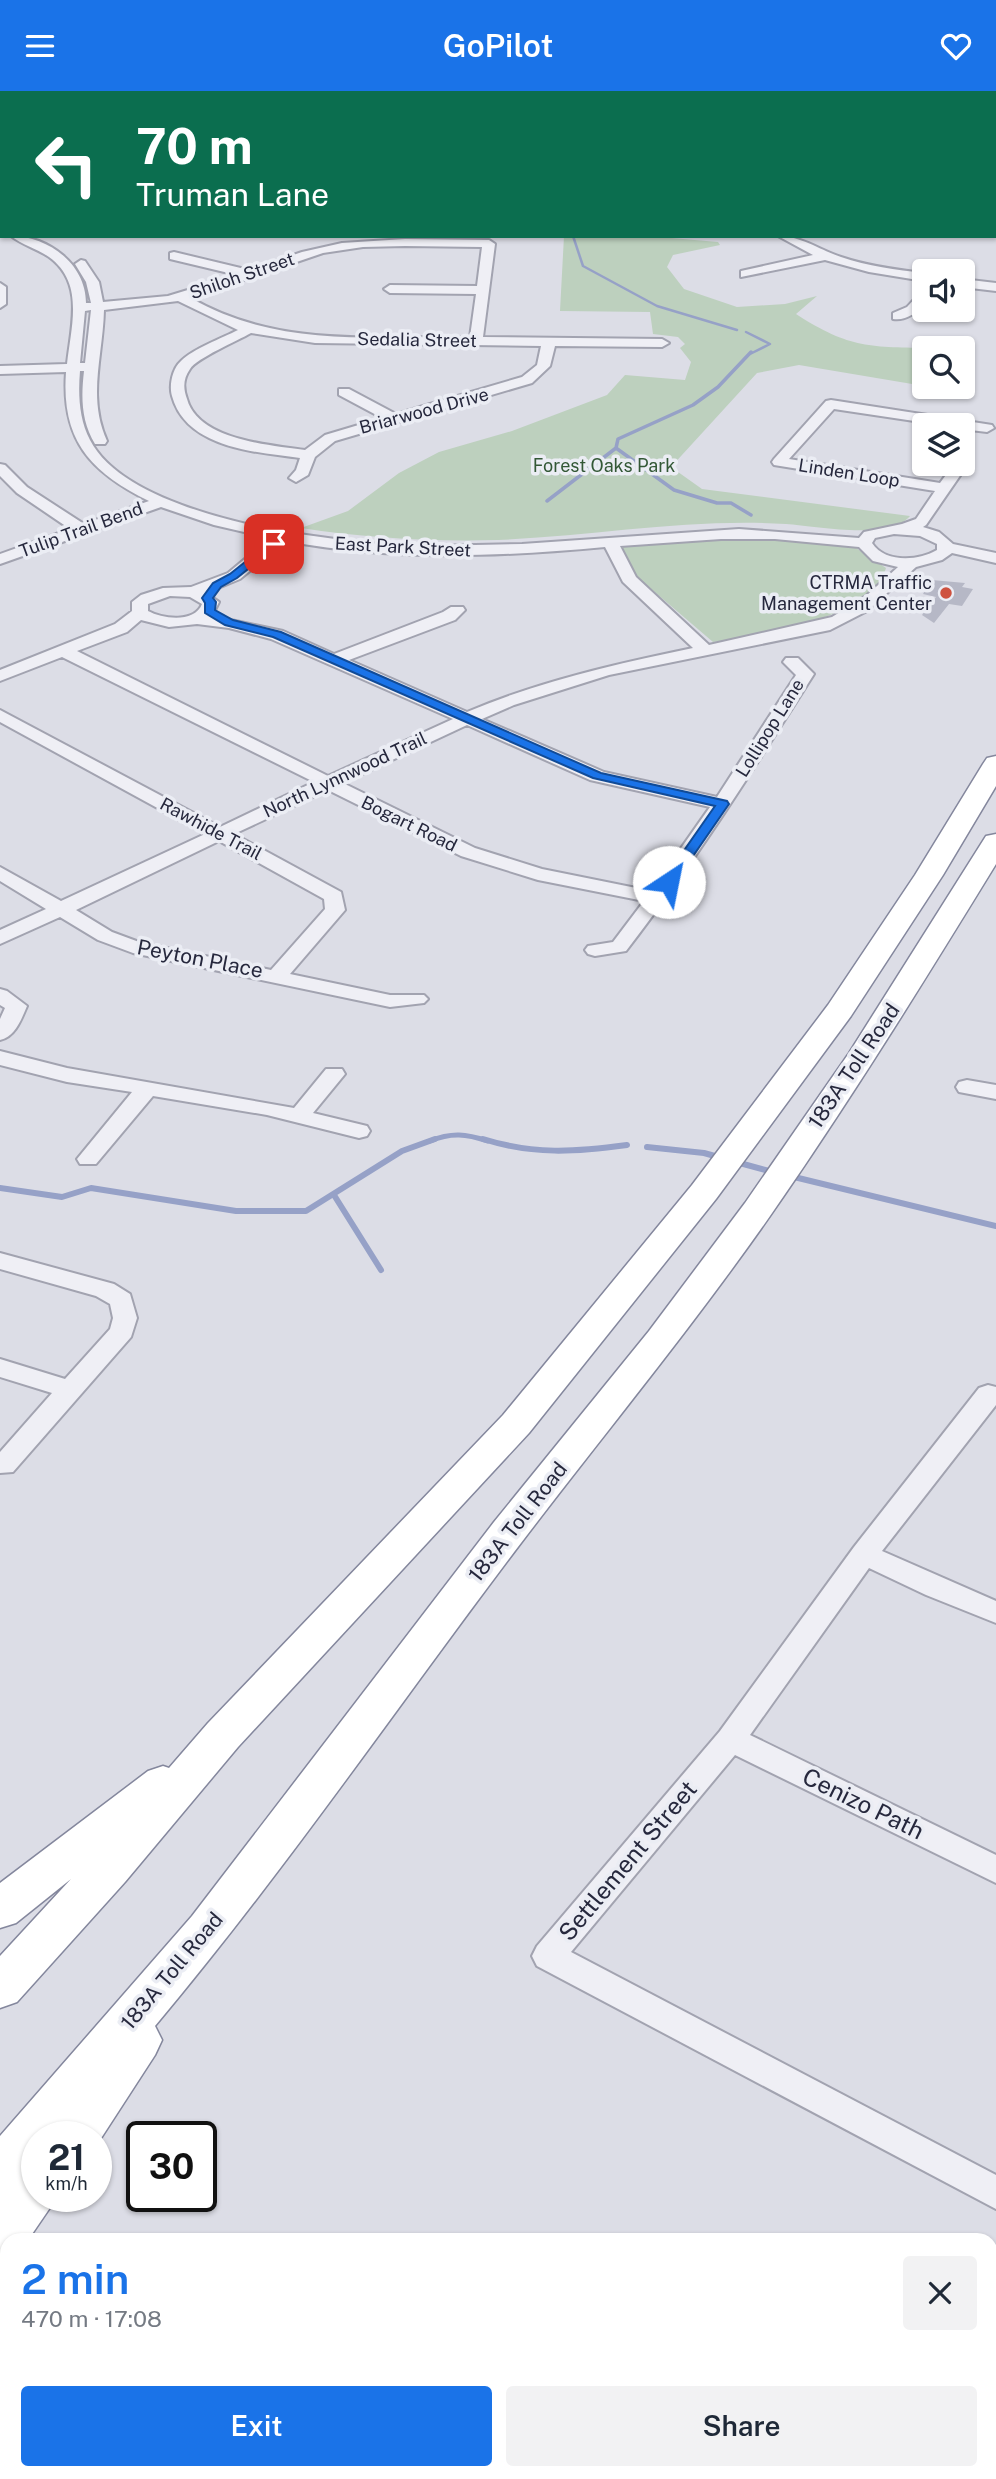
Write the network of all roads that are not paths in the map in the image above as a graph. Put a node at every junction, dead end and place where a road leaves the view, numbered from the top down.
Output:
1 (21, 238) edge
2 (41, 238) edge
3 (788, 238) edge
4 (174, 256) dead end
5 (821, 257) junction
6 (250, 274) junction
7 (745, 274) dead end
8 (912, 276) edge
9 (975, 285) edge
10 (0, 286) edge
11 (996, 287) edge
12 (390, 289) dead end
13 (481, 290) junction
14 (180, 297) junction
15 (0, 304) edge
16 (98, 306) junction
17 (79, 307) junction
18 (912, 310) edge
19 (898, 316) dead end
20 (247, 330) junction
21 (475, 340) junction
22 (549, 342) junction
23 (662, 343) dead end
24 (74, 367) junction
25 (92, 367) junction
26 (0, 370) edge
27 (344, 392) dead end
28 (996, 415) edge
29 (392, 418) junction
30 (912, 429) edge
31 (975, 444) edge
32 (307, 455) junction
33 (0, 468) edge
34 (952, 476) edge
35 (296, 478) dead end
36 (944, 488) junction
37 (163, 501) junction
38 (923, 527) junction
39 (81, 529) junction
40 (287, 533) junction
41 (866, 539) junction
42 (611, 543) junction
43 (943, 552) junction
44 (989, 557) edge
45 (0, 559) edge
46 (884, 559) junction
47 (912, 562) junction
48 (894, 577) junction
49 (204, 601) junction
50 (457, 610) dead end
51 (140, 613) junction
52 (164, 622) junction
53 (121, 628) junction
54 (705, 650) junction
55 (63, 651) junction
56 (334, 660) junction
57 (792, 662) dead end
58 (0, 676) edge
59 (0, 715) edge
60 (465, 719) junction
61 (996, 764) edge
62 (327, 784) junction
63 (723, 804) junction
64 (219, 835) junction
65 (996, 842) edge
66 (0, 873) edge
67 (658, 898) junction
68 (60, 910) junction
69 (0, 938) edge
70 (595, 950) dead end
71 (278, 975) junction
72 (0, 995) edge
73 (417, 999) dead end
74 (0, 1034) edge
75 (0, 1058) edge
76 (334, 1074) dead end
77 (967, 1087) dead end
78 (146, 1090) junction
79 (996, 1092) edge
80 (299, 1116) junction
81 (359, 1131) dead end
82 (88, 1159) dead end
83 (0, 1261) edge
84 (0, 1368) edge
85 (71, 1389) junction
86 (992, 1395) edge
87 (4, 1465) dead end
88 (864, 1554) junction
89 (996, 1612) edge
90 (223, 1735) junction
91 (731, 1739) junction
92 (996, 1870) edge
93 (0, 1909) edge
94 (208, 1930) junction
95 (0, 1988) edge
96 (84, 2121) edge
97 (0, 2173) edge
98 (996, 2193) edge
99 (21, 2209) edge
100 (3, 2233) edge

1 - 17 street, East Park Street
2 - 16 street, East Park Street
3 - 5 street
4 - 6 street
5 - 7 street
5 - 8 street
6 - 13 street, Shiloh Street
6 - 14 street, Shiloh Street
9 - 11 street
10 - 15 street
12 - 13 street
13 - 21 street
14 - 16 street, Shiloh Street
14 - 20 street, Sedalia Street
16 - 17 street, Shiloh Street
16 - 25 street, East Park Street
17 - 24 street, East Park Street
18 - 19 street
20 - 21 street, Sedalia Street
20 - 32 street
21 - 22 street, Sedalia Street
22 - 23 street, Sedalia Street
22 - 29 street, Briarwood Drive
24 - 25 street
24 - 26 street
24 - 37 street, East Park Street
25 - 40 street, East Park Street
27 - 29 street
28 - 31 street
29 - 32 street, Briarwood Drive
30 - 36 street, Linden Loop
32 - 35 street
33 - 39 street
34 - 36 street
36 - 38 street
37 - 39 street, Tulip Trail Bend
37 - 40 street, East Park Street
38 - 41 street
38 - 43 street
39 - 45 street, Tulip Trail Bend
40 - 41 street, East Park Street
40 - 42 street, East Park Street
40 - 49 street
41 - 42 street, East Park Street
41 - 46 street
42 - 54 street
43 - 44 street
43 - 47 street
46 - 47 street
46 - 48 street
47 - 48 street, North Lynnwood Trail
48 - 54 street, North Lynnwood Trail
49 - 51 street
49 - 52 street
49 - 56 street
50 - 56 street
51 - 52 street
51 - 53 street
52 - 53 street
53 - 55 street
54 - 60 street, North Lynnwood Trail
55 - 58 street
55 - 62 street, Bogart Road
56 - 60 street
57 - 63 street, Lollipop Lane
59 - 64 street, Rawhide Trail
60 - 62 street, North Lynnwood Trail
60 - 63 street
61 - 90 highway, 183A Toll Road
62 - 64 street, North Lynnwood Trail
62 - 67 street, Bogart Road
63 - 67 street, Lollipop Lane
64 - 68 street, North Lynnwood Trail
64 - 71 street, Rawhide Trail
65 - 94 highway, 183A Toll Road
66 - 68 street, Peyton Place
67 - 70 street, Lollipop Lane
68 - 69 street, North Lynnwood Trail
68 - 71 street, Peyton Place
71 - 73 street, Peyton Place
72 - 74 street
75 - 78 street
76 - 80 street
77 - 79 street
78 - 80 street
78 - 82 street
80 - 81 street
83 - 85 street
84 - 85 street
85 - 87 street
86 - 88 street, Settlement Street
88 - 89 street
88 - 91 street, Settlement Street
90 - 93 highway
90 - 95 highway, 183A Toll Road
91 - 92 street, Cenizo Path
91 - 98 street, Settlement Street
94 - 96 highway
94 - 97 highway, 183A Toll Road
99 - 100 highway

